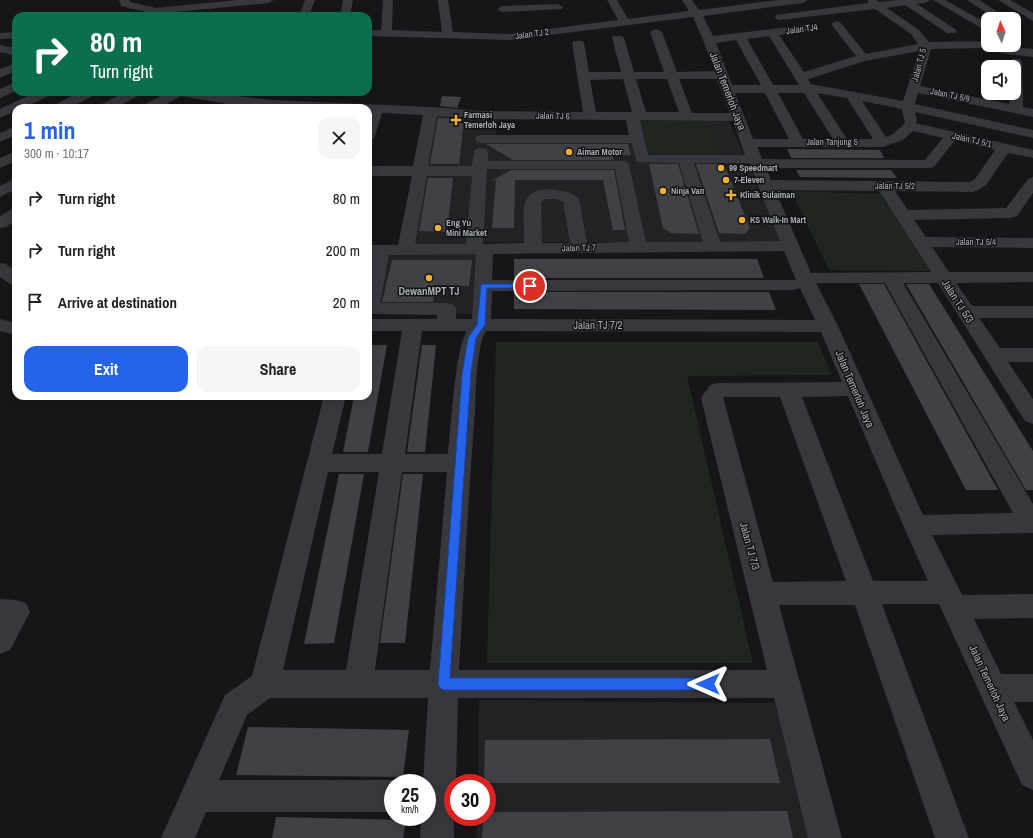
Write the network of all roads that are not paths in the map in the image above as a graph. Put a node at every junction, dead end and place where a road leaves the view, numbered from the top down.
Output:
1 (124, 0) edge
2 (269, 0) edge
3 (310, 0) edge
4 (348, 0) edge
5 (388, 0) edge
6 (444, 0) edge
7 (568, 0) edge
8 (612, 0) edge
9 (803, 0) edge
10 (924, 0) edge
11 (938, 0) edge
12 (972, 0) edge
13 (1003, 0) edge
14 (556, 2) edge
15 (762, 2) edge
16 (907, 2) junction
17 (778, 3) junction
18 (874, 3) edge
19 (501, 4) edge
20 (157, 11) junction
21 (161, 12) edge
22 (306, 12) edge
23 (346, 12) edge
24 (992, 12) edge
25 (797, 15) junction
26 (895, 17) junction
27 (773, 18) dead end
28 (1033, 18) edge
29 (880, 19) dead end
30 (624, 22) junction
31 (699, 22) edge
32 (850, 22) dead end
33 (836, 24) junction
34 (981, 25) edge
35 (819, 26) junction
36 (573, 29) junction
37 (981, 29) edge
38 (671, 30) dead end
39 (559, 31) junction
40 (959, 31) junction
41 (772, 32) junction
42 (915, 32) junction
43 (372, 33) edge
44 (386, 34) junction
45 (12, 35) edge
46 (0, 36) edge
47 (448, 36) junction
48 (740, 36) junction
49 (510, 37) junction
50 (605, 40) dead end
51 (591, 41) dead end
52 (1033, 42) edge
53 (578, 43) junction
54 (1021, 43) edge
55 (981, 44) edge
56 (926, 46) junction
57 (0, 48) edge
58 (12, 51) edge
59 (1021, 52) edge
60 (12, 53) edge
61 (1033, 53) edge
62 (0, 57) edge
63 (863, 58) junction
64 (12, 69) edge
65 (0, 74) edge
66 (583, 76) junction
67 (629, 76) junction
68 (672, 76) junction
69 (724, 82) junction
70 (805, 84) junction
71 (12, 88) edge
72 (913, 88) junction
73 (769, 89) junction
74 (0, 94) edge
75 (851, 95) junction
76 (38, 96) edge
77 (82, 96) edge
78 (128, 96) edge
79 (171, 96) edge
80 (198, 96) edge
81 (210, 99) junction
82 (1018, 100) edge
83 (21, 104) edge
84 (67, 104) edge
85 (112, 104) edge
86 (156, 104) edge
87 (201, 104) edge
88 (282, 104) edge
89 (908, 106) junction
90 (12, 108) edge
91 (372, 108) edge
92 (1016, 109) junction
93 (431, 112) junction
94 (1033, 113) edge
95 (0, 114) edge
96 (484, 115) junction
97 (590, 116) junction
98 (636, 116) junction
99 (687, 117) junction
100 (910, 126) junction
101 (12, 132) edge
102 (1033, 134) edge
103 (952, 136) junction
104 (0, 138) edge
105 (482, 139) junction
106 (638, 139) junction
107 (12, 141) edge
108 (740, 142) junction
109 (798, 142) junction
110 (842, 142) junction
111 (880, 143) junction
112 (1004, 147) junction
113 (1033, 154) edge
114 (642, 159) junction
115 (685, 159) junction
116 (622, 165) junction
117 (894, 165) junction
118 (480, 168) junction
119 (372, 171) edge
120 (421, 171) junction
121 (1033, 182) edge
122 (12, 185) edge
123 (766, 185) junction
124 (884, 186) junction
125 (909, 186) junction
126 (0, 192) edge
127 (902, 215) junction
128 (920, 242) junction
129 (1033, 243) edge
130 (784, 246) junction
131 (713, 247) junction
132 (533, 248) junction
133 (579, 248) junction
134 (639, 248) junction
135 (406, 249) junction
136 (479, 249) junction
137 (375, 250) edge
138 (0, 268) edge
139 (12, 277) edge
140 (1033, 277) edge
141 (891, 278) junction
142 (943, 278) junction
143 (798, 282) junction
144 (372, 285) edge
145 (484, 286) junction
146 (372, 309) edge
147 (966, 312) junction
148 (1033, 312) edge
149 (372, 325) edge
150 (413, 325) junction
151 (446, 325) junction
152 (481, 325) junction
153 (819, 326) junction
154 (993, 355) junction
155 (1033, 355) edge
156 (788, 389) junction
157 (855, 389) junction
158 (334, 400) edge
159 (1030, 407) edge
160 (318, 463) junction
161 (459, 463) junction
162 (392, 464) junction
163 (1032, 523) edge
164 (915, 525) junction
165 (864, 593) junction
166 (763, 594) junction
167 (950, 599) junction
168 (1033, 606) edge
169 (8, 612) edge
170 (0, 641) edge
171 (265, 684) junction
172 (358, 684) junction
173 (444, 684) junction
174 (786, 684) junction
175 (993, 688) junction
176 (1033, 688) edge
177 (435, 774) edge
178 (1033, 774) edge
179 (196, 796) junction
180 (384, 796) edge
181 (436, 826) edge
182 (178, 838) edge
183 (437, 838) edge
184 (825, 838) edge
185 (952, 838) edge

1 - 20 street
2 - 20 street
3 - 22 street
4 - 23 street
5 - 44 street
6 - 47 street
7 - 14 street
8 - 30 street
9 - 17 street
10 - 16 street
11 - 34 street
12 - 24 street
13 - 28 street
14 - 19 street
14 - 36 street
15 - 17 street
15 - 31 street
16 - 18 street
16 - 40 street
17 - 25 street
18 - 25 street
18 - 26 street, Jalan TJ 5
19 - 49 street
20 - 21 street
25 - 27 street
25 - 35 street
26 - 29 street
26 - 42 street, Jalan TJ 5
30 - 31 street, Jalan TJ 2
30 - 36 street, Jalan TJ 2
31 - 48 street, Jalan TJ4
31 - 69 street, Jalan Temerloh Jaya
32 - 33 street, Jalan TJ4
33 - 35 street, Jalan TJ4
33 - 63 street
35 - 41 street, Jalan TJ4
36 - 39 street, Jalan TJ 2
37 - 40 street
38 - 68 street
39 - 49 street, Jalan TJ 2
39 - 53 street
40 - 42 street
41 - 48 street, Jalan TJ4
41 - 70 street
42 - 56 street, Jalan TJ 5
43 - 44 street, Jalan TJ 2
44 - 47 street, Jalan TJ 2
45 - 46 street
47 - 49 street, Jalan TJ 2
48 - 73 street
50 - 67 street
51 - 53 street
52 - 54 street
53 - 66 street
55 - 56 street
56 - 63 street
56 - 72 street, Jalan TJ 5
57 - 58 street
59 - 61 street
60 - 62 street
63 - 70 street
64 - 65 street
66 - 67 street
66 - 97 street
67 - 68 street
67 - 98 street
68 - 69 street
68 - 99 street
69 - 73 street
69 - 108 street, Jalan Temerloh Jaya
70 - 73 street
70 - 75 street
70 - 110 street
71 - 74 street
72 - 89 street, Jalan TJ 5
72 - 92 street, Jalan TJ 5/9
73 - 109 street
75 - 89 street
75 - 111 street
76 - 83 street
77 - 84 street
78 - 85 street
79 - 86 street
80 - 81 street, Jalan TJ 6
81 - 87 street
81 - 88 street, Jalan TJ 6
82 - 92 street
89 - 100 street, Jalan TJ 5
89 - 102 street
90 - 95 street
91 - 93 street, Jalan TJ 6
92 - 94 street, Jalan TJ 5/9
93 - 96 street, Jalan TJ 6
93 - 120 street
96 - 97 street, Jalan TJ 6
96 - 105 street
97 - 98 street, Jalan TJ 6
98 - 99 street, Jalan TJ 6
98 - 106 street
99 - 108 street, Jalan TJ 6
100 - 103 street, Jalan TJ 5/1
100 - 111 street, Jalan Tanjung 5
101 - 104 street
103 - 112 street, Jalan TJ 5/1
103 - 117 street
104 - 107 street
105 - 106 street
105 - 118 street
106 - 114 street
108 - 109 street, Jalan Tanjung 5
108 - 115 street
108 - 117 street
108 - 123 street, Jalan Temerloh Jaya
108 - 130 street
109 - 110 street, Jalan Tanjung 5
110 - 111 street, Jalan Tanjung 5
111 - 117 street
112 - 113 street, Jalan TJ 5/1
112 - 125 street, Jalan TJ 5/2
114 - 115 street
114 - 116 street
115 - 131 street
116 - 118 street
116 - 134 street
117 - 125 street
118 - 120 street
118 - 136 street
119 - 120 street
120 - 135 street
121 - 127 street
122 - 126 street
123 - 124 street, Jalan TJ 5/2
123 - 130 street, Jalan Temerloh Jaya
124 - 125 street, Jalan TJ 5/2
124 - 127 street, Jalan TJ 5/3
127 - 128 street, Jalan TJ 5/3
128 - 129 street, Jalan TJ 5/4
128 - 142 street, Jalan TJ 5/3
130 - 131 street, Jalan TJ 7
130 - 143 street, Jalan Temerloh Jaya
131 - 134 street, Jalan TJ 7
132 - 133 street, Jalan TJ 7
132 - 133 street
132 - 136 street, Jalan TJ 7
133 - 134 street, Jalan TJ 7
135 - 136 street, Jalan TJ 7
135 - 137 street, Jalan TJ 7
136 - 145 street
137 - 144 street
138 - 139 street
140 - 142 street
141 - 142 street
141 - 143 street
141 - 163 street
142 - 147 street, Jalan TJ 5/3
143 - 145 street
143 - 153 street, Jalan Temerloh Jaya
145 - 152 street
146 - 151 street
147 - 148 street
147 - 154 street, Jalan TJ 5/3
149 - 150 street, Jalan TJ 7/2
150 - 151 street, Jalan TJ 7/2
150 - 162 street
151 - 152 street, Jalan TJ 7/2
152 - 153 street, Jalan TJ 7/2
152 - 161 street
153 - 157 street, Jalan Temerloh Jaya
154 - 155 street
154 - 159 street, Jalan TJ 5/3
156 - 157 street, Jalan TJ 7/3
156 - 165 street
156 - 166 street, Jalan TJ 7/3
157 - 164 street, Jalan Temerloh Jaya
158 - 160 street
160 - 162 street
160 - 171 street
161 - 162 street
161 - 173 street
162 - 172 street
163 - 164 street
164 - 167 street, Jalan Temerloh Jaya
165 - 166 street
165 - 167 street
165 - 185 street
166 - 174 street, Jalan TJ 7/3
167 - 168 street
167 - 175 street, Jalan Temerloh Jaya
169 - 170 street
171 - 172 street
171 - 179 street
172 - 173 street
173 - 174 street
173 - 177 street
174 - 184 street, Jalan TJ 7/3
175 - 176 street
175 - 178 street, Jalan Temerloh Jaya
179 - 180 street
179 - 182 street
181 - 183 street

